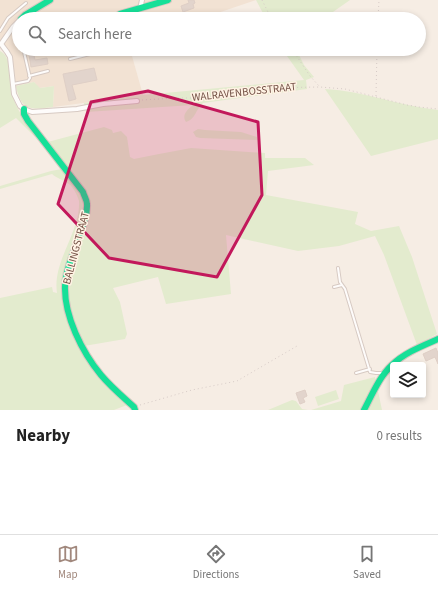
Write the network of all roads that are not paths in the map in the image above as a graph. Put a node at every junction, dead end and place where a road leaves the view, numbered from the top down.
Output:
1 (50, 0) edge
2 (142, 0) edge
3 (168, 0) edge
4 (26, 3) dead end
5 (140, 9) junction
6 (15, 12) edge
7 (30, 12) edge
8 (132, 12) edge
9 (12, 15) edge
10 (12, 29) edge
11 (0, 31) edge
12 (0, 44) edge
13 (25, 56) edge
14 (82, 56) edge
15 (70, 59) dead end
16 (48, 71) dead end
17 (29, 76) junction
18 (13, 84) junction
19 (137, 101) road end
20 (24, 109) junction
21 (338, 268) dead end
22 (342, 285) junction
23 (334, 287) dead end
24 (438, 339) edge
25 (370, 370) junction
26 (356, 373) dead end
27 (385, 373) junction
28 (134, 408) edge
29 (364, 410) edge

1 - 7 street
2 - 5 street
3 - 5 street
4 - 6 lane
5 - 8 street
9 - 11 lane
10 - 12 street
12 - 18 street
13 - 17 lane
14 - 15 lane
16 - 17 lane
17 - 18 lane
18 - 20 street
19 - 20 street
20 - 28 street, BALLINGSTRAAT
21 - 22 lane
22 - 23 lane
22 - 25 lane
24 - 27 street
25 - 26 lane
25 - 27 lane
27 - 29 street

